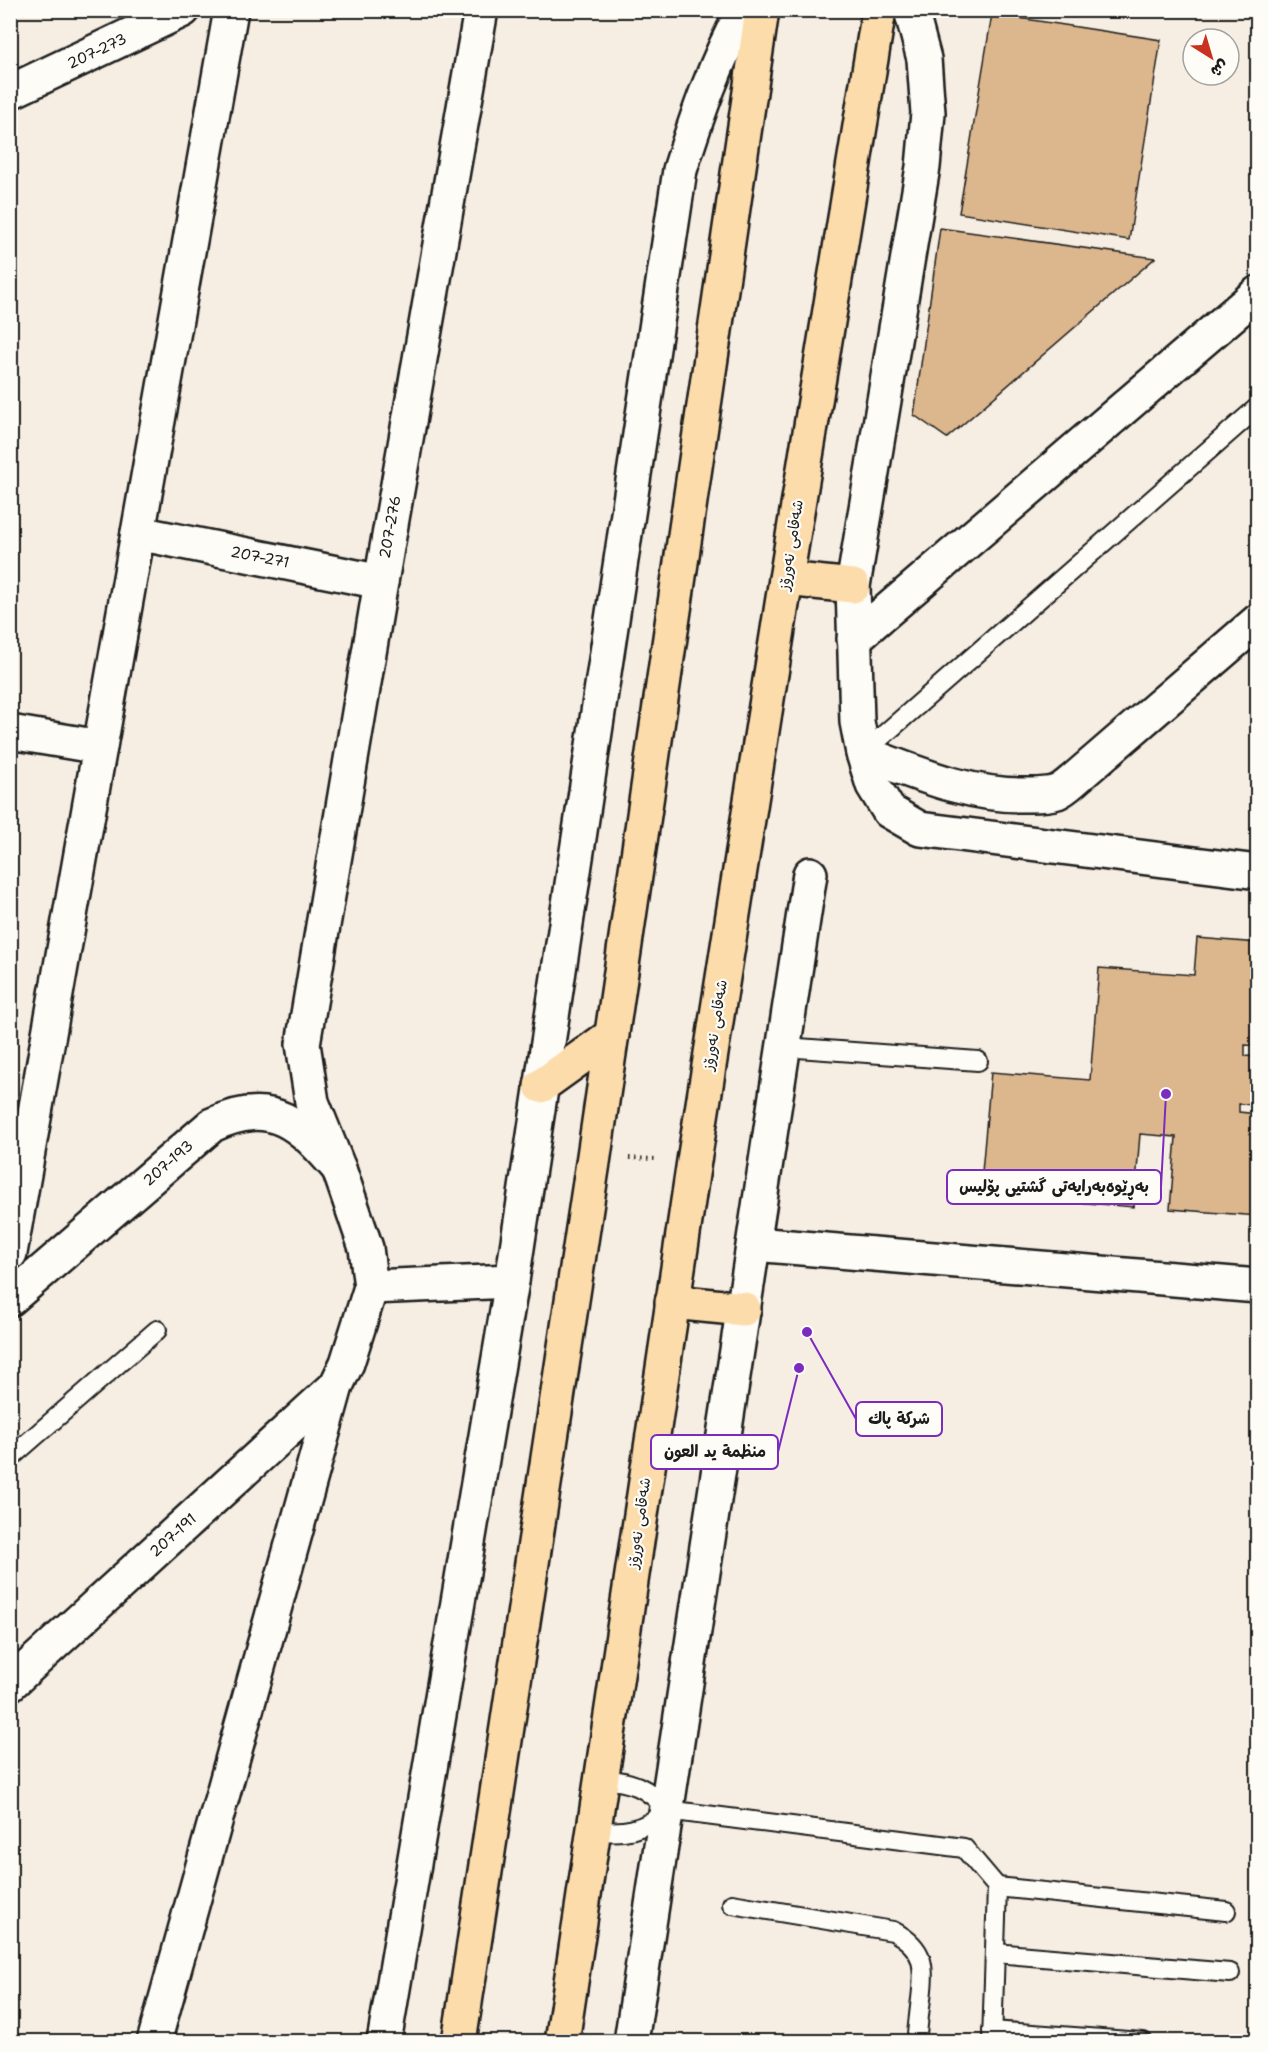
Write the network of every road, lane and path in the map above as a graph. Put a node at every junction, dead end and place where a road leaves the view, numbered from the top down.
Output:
1 (183, 10) edge
2 (231, 10) edge
3 (481, 10) edge
4 (744, 10) edge
5 (762, 10) edge
6 (879, 10) edge
7 (912, 10) edge
8 (10, 92) edge
9 (1257, 293) edge
10 (1257, 407) edge
11 (138, 533) junction
12 (786, 579) junction
13 (381, 582) junction
14 (853, 586) junction
15 (1257, 621) edge
16 (854, 639) junction
17 (10, 732) edge
18 (100, 747) junction
19 (863, 753) junction
20 (1257, 872) edge
21 (810, 874) dead end
22 (612, 1035) junction
23 (784, 1047) junction
24 (978, 1061) dead end
25 (542, 1086) junction
26 (339, 1169) junction
27 (754, 1244) junction
28 (10, 1253) edge
29 (512, 1281) junction
30 (1257, 1286) edge
31 (370, 1287) junction
32 (10, 1299) edge
33 (672, 1302) junction
34 (744, 1309) junction
35 (157, 1330) dead end
36 (336, 1386) junction
37 (10, 1458) edge
38 (10, 1684) edge
39 (602, 1779) junction
40 (667, 1810) junction
41 (594, 1830) junction
42 (996, 1887) junction
43 (732, 1904) dead end
44 (1226, 1911) dead end
45 (995, 1953) junction
46 (1230, 1973) dead end
47 (992, 2036) edge
48 (154, 2042) edge
49 (384, 2042) edge
50 (459, 2042) edge
51 (562, 2042) edge
52 (631, 2042) edge
53 (916, 2042) edge
54 (1143, 2042) edge

1 - 8 street, 207-273
2 - 11 street
3 - 13 street, 207-276
4 - 25 street
5 - 22 main road
6 - 12 main road, شەقامی نەورۆز
7 - 14 street
9 - 16 street
10 - 19 lane
11 - 13 street, 207-271
11 - 18 street
12 - 14 main road
12 - 33 main road, شەقامی نەورۆز
13 - 26 street, 207-276
14 - 16 street
15 - 19 street
16 - 19 street
17 - 18 street
18 - 28 street
19 - 20 street
21 - 23 street
22 - 25 main road
22 - 50 main road
23 - 24 lane
23 - 27 street
25 - 29 street
26 - 31 street, 207-276
26 - 32 street, 207-193
27 - 30 street
27 - 34 street
29 - 31 street
29 - 49 street
31 - 36 street
33 - 34 main road
33 - 39 main road, شەقامی نەورۆز
34 - 40 street
35 - 37 lane
36 - 38 street, 207-191
36 - 48 street
39 - 40 lane
39 - 41 main road, شەقامی نەورۆز
40 - 41 lane
40 - 42 lane
40 - 52 street
41 - 51 main road, شەقامی نەورۆز
42 - 44 lane
42 - 45 lane
43 - 53 lane
45 - 46 lane
45 - 47 lane
47 - 54 lane

